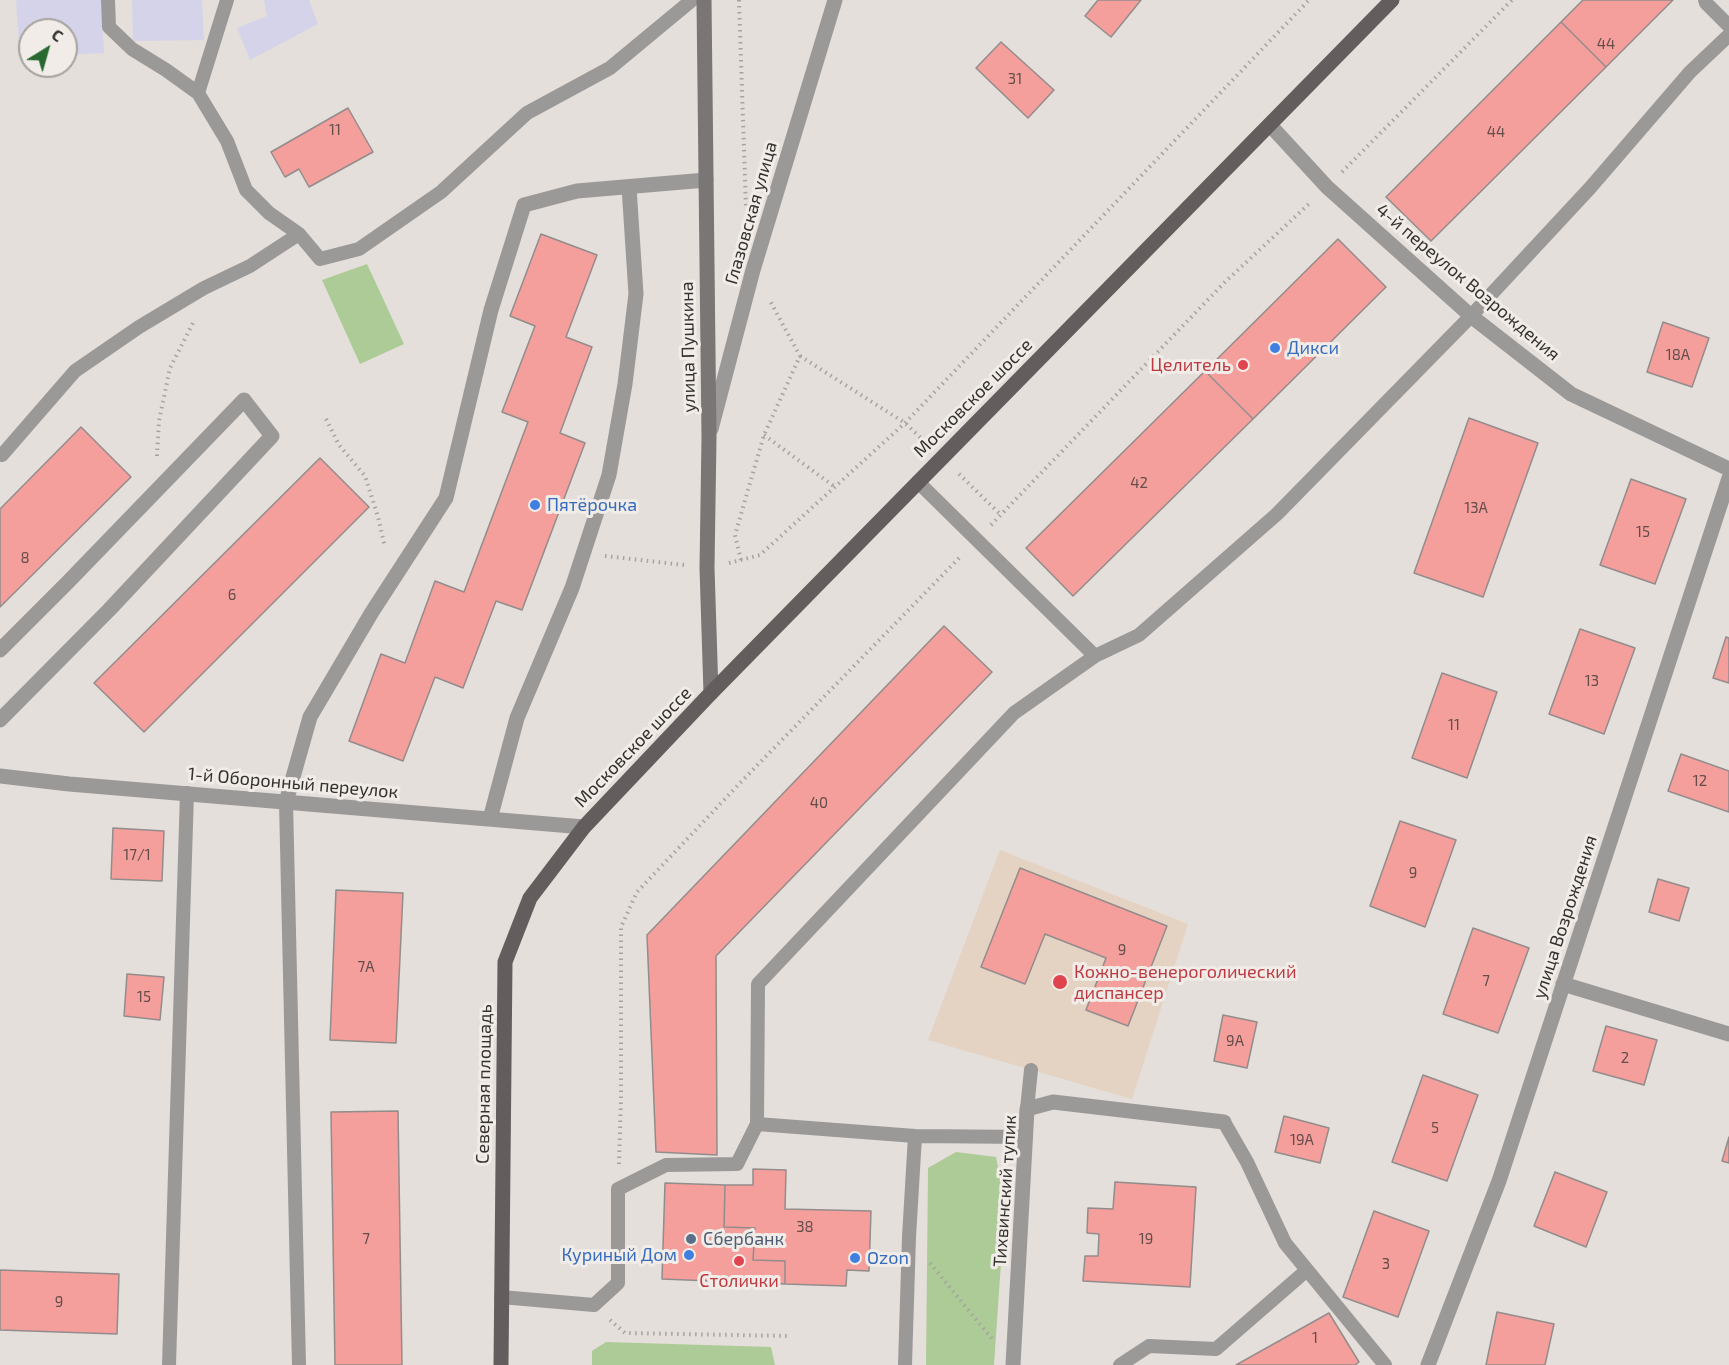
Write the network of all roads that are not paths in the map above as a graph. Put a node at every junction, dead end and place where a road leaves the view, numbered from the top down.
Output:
1 (108, 0) edge
2 (226, 0) edge
3 (692, 0) edge
4 (704, 0) edge
5 (835, 0) edge
6 (1392, 0) edge
7 (1705, 0) edge
8 (1729, 26) edge
9 (1729, 35) edge
10 (198, 93) junction
11 (1270, 125) junction
12 (706, 180) junction
13 (629, 187) junction
14 (299, 234) junction
15 (1471, 316) junction
16 (709, 438) junction
17 (2, 454) dead end
18 (1729, 469) edge
19 (1729, 478) edge
20 (918, 482) junction
21 (0, 650) edge
22 (1095, 656) junction
23 (711, 693) junction
24 (0, 720) edge
25 (0, 776) edge
26 (187, 794) junction
27 (286, 802) junction
28 (490, 819) junction
29 (584, 827) junction
30 (1563, 984) junction
31 (1729, 1034) edge
32 (1031, 1070) dead end
33 (1027, 1109) junction
34 (1224, 1122) joint
35 (757, 1124) junction
36 (915, 1136) junction
37 (1026, 1137) junction
38 (1307, 1270) junction
39 (501, 1297) junction
40 (169, 1365) edge
41 (299, 1365) edge
42 (501, 1365) edge
43 (905, 1365) edge
44 (1013, 1365) edge
45 (1120, 1365) edge
46 (1385, 1365) edge
47 (1428, 1365) edge

1 - 10 lane
2 - 10 lane
3 - 14 lane
4 - 12 street, улица Пушкина
5 - 16 street, Глазовская улица
6 - 11 main road, Московское шоссе
7 - 8 lane
9 - 15 lane
10 - 14 lane
11 - 15 street, 4-й переулок Возрождения
11 - 20 main road, Московское шоссе
12 - 13 street
12 - 16 street, улица Пушкина
13 - 27 street
13 - 28 street
14 - 17 lane
15 - 18 street, 4-й переулок Возрождения
15 - 22 lane
16 - 23 street, улица Пушкина
19 - 30 street, улица Возрождения
20 - 22 lane
20 - 23 main road, Московское шоссе
21 - 24 street
22 - 35 lane
23 - 29 main road, Московское шоссе
25 - 26 street, 1-й Оборонный переулок
26 - 27 street, 1-й Оборонный переулок
26 - 40 lane
27 - 28 street, 1-й Оборонный переулок
27 - 41 lane
28 - 29 street, 1-й Оборонный переулок
29 - 39 main road, Северная площадь
30 - 31 street
30 - 47 street, улица Возрождения
32 - 33 lane
33 - 34 street, Тихвинский тупик
33 - 37 street, Тихвинский тупик
34 - 38 lane
35 - 36 lane
35 - 39 lane
36 - 37 lane
36 - 43 lane
37 - 44 street, Тихвинский тупик
38 - 45 lane
38 - 46 lane
39 - 42 main road, Северная площадь

